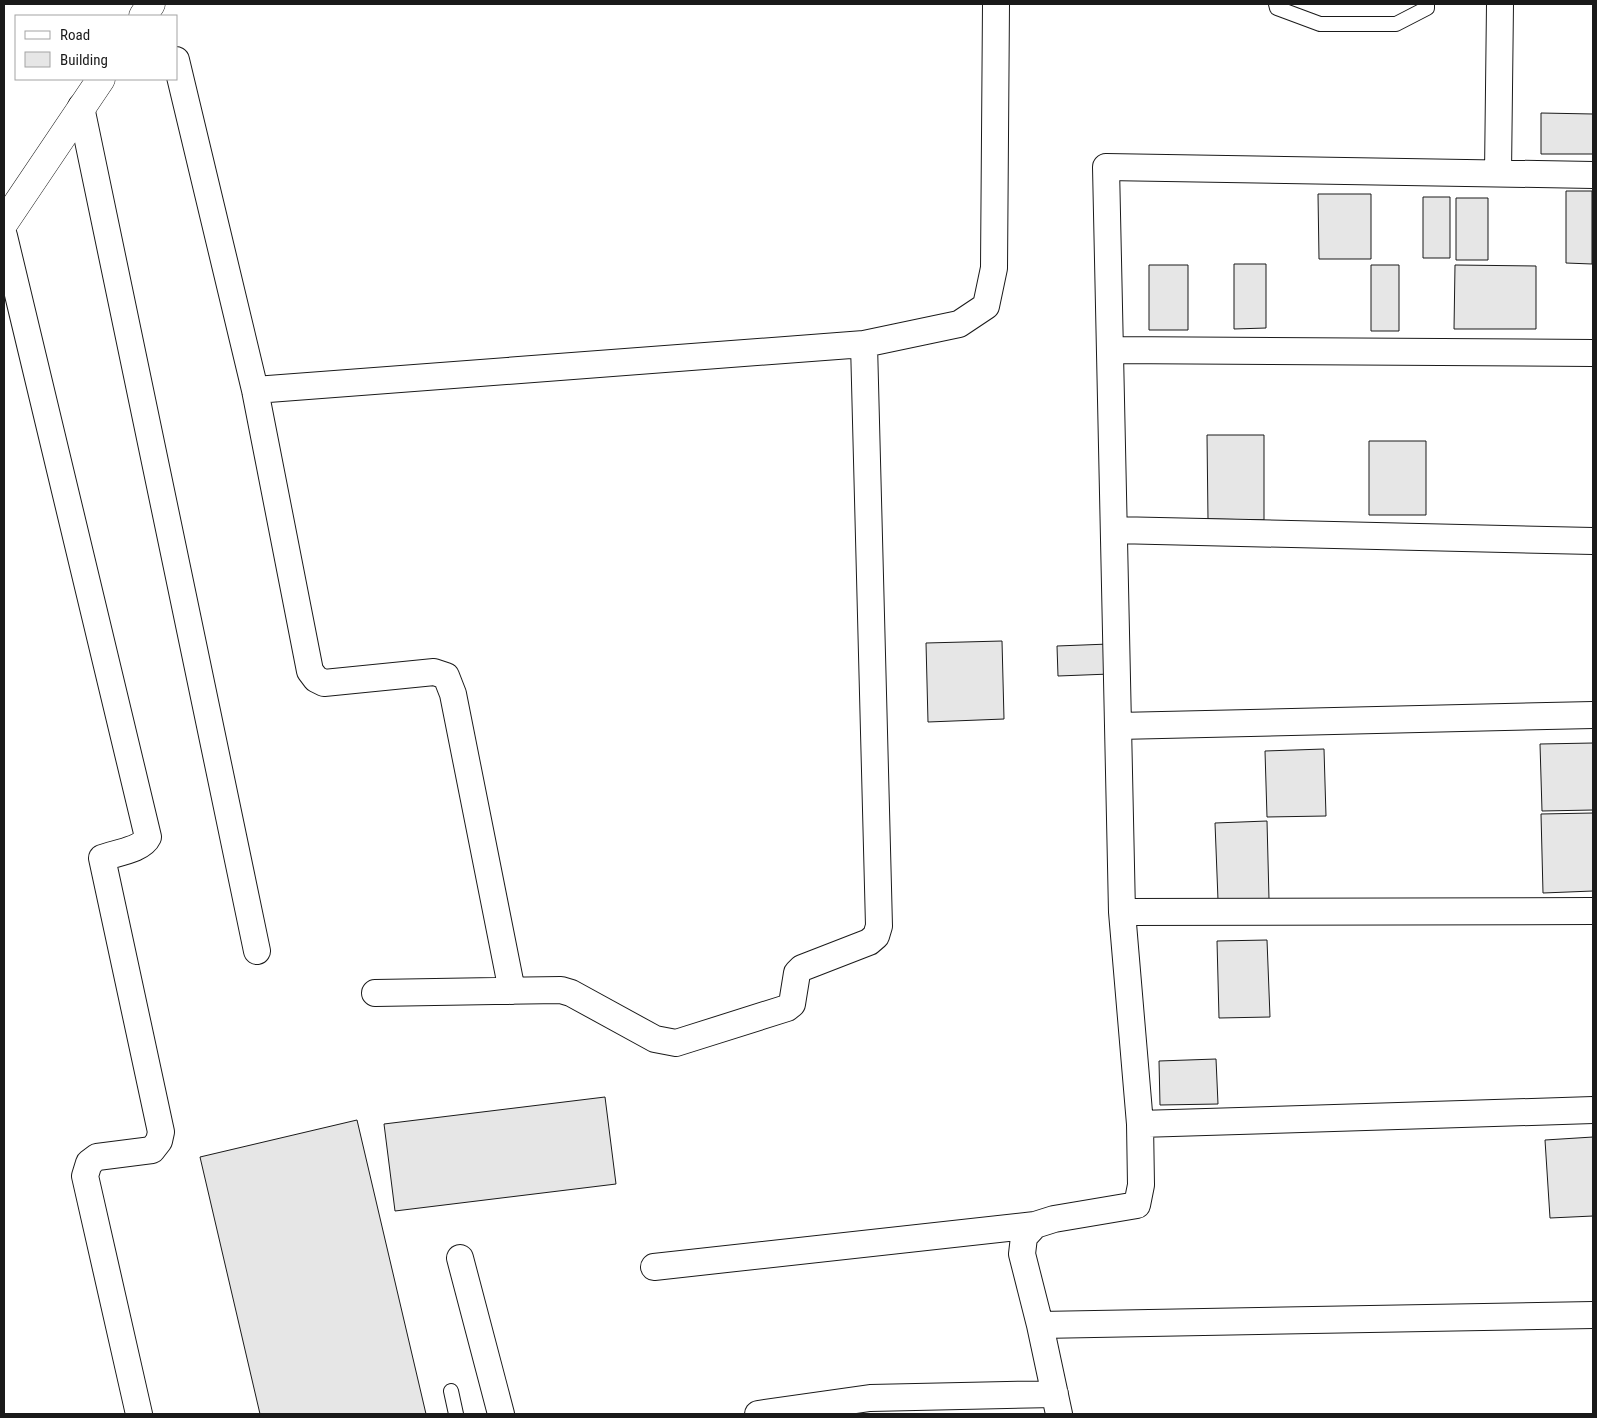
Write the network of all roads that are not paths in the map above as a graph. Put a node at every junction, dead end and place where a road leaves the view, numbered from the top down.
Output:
1 (151, 4) edge
2 (996, 4) edge
3 (1276, 4) edge
4 (1428, 4) edge
5 (1500, 4) edge
6 (144, 15) edge
7 (178, 68) edge
8 (100, 80) edge
9 (82, 107) junction
10 (1498, 174) junction
11 (1593, 175) edge
12 (4, 223) edge
13 (4, 236) edge
14 (864, 344) junction
15 (1111, 350) junction
16 (1593, 353) edge
17 (256, 390) junction
18 (1114, 530) junction
19 (1593, 541) edge
20 (1593, 715) edge
21 (1118, 726) junction
22 (1593, 911) edge
23 (1122, 912) junction
24 (257, 951) dead end
25 (512, 991) junction
26 (376, 993) dead end
27 (1593, 1110) edge
28 (1140, 1124) junction
29 (1035, 1225) junction
30 (460, 1258) dead end
31 (654, 1267) dead end
32 (1593, 1316) edge
33 (1040, 1325) junction
34 (451, 1391) dead end
35 (1057, 1404) edge
36 (871, 1406) edge
37 (139, 1414) edge
38 (456, 1414) edge
39 (501, 1414) edge
40 (758, 1414) edge

1 - 6 street
2 - 14 street
3 - 4 lane
5 - 10 street
7 - 17 street
8 - 9 street
9 - 12 street
9 - 24 street
10 - 11 street
10 - 15 street
13 - 37 street
14 - 17 street
14 - 25 street
15 - 16 street
15 - 18 street
17 - 25 street
18 - 19 street
18 - 21 street
20 - 21 street
21 - 23 street
22 - 23 street
23 - 28 street
25 - 26 street
27 - 28 street
28 - 29 street
29 - 31 street
29 - 33 street
30 - 39 street
32 - 33 street
33 - 35 street
34 - 38 lane
35 - 36 street
36 - 40 street

